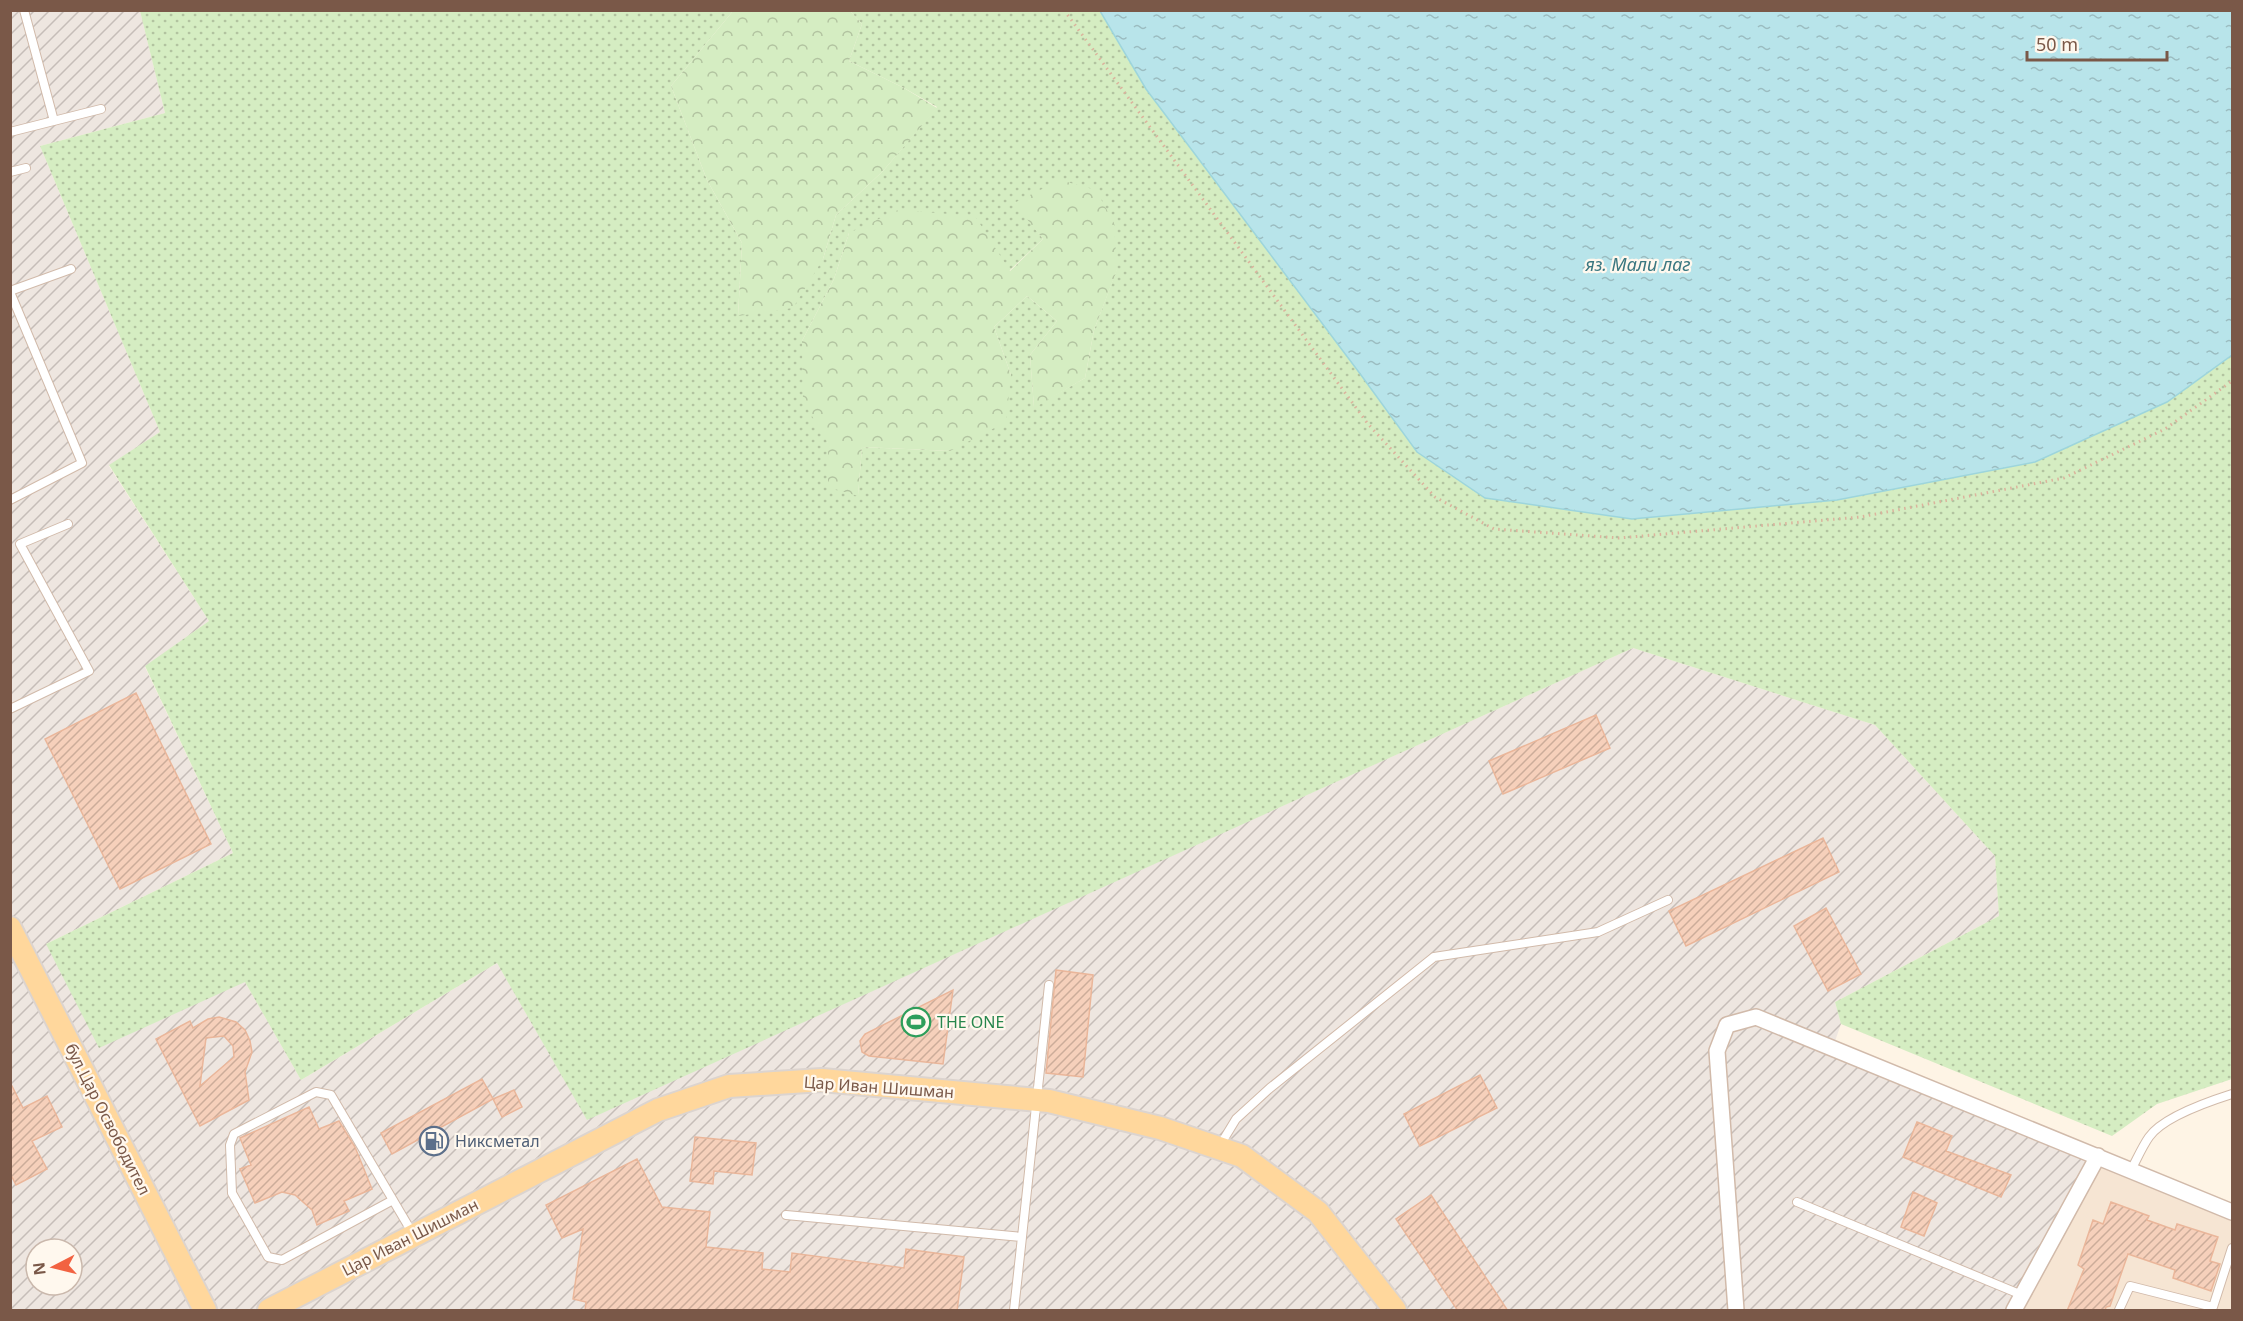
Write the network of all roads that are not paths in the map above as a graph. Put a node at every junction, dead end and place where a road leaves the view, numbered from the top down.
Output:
1 (24, 10) edge
2 (101, 109) dead end
3 (54, 120) junction
4 (10, 132) edge
5 (26, 168) dead end
6 (10, 172) edge
7 (71, 269) dead end
8 (10, 292) edge
9 (10, 500) edge
10 (68, 524) dead end
11 (10, 709) edge
12 (1668, 900) dead end
13 (10, 928) edge
14 (1049, 985) dead end
15 (2232, 1094) edge
16 (1036, 1100) junction
17 (1218, 1148) junction
18 (2098, 1156) junction
19 (2131, 1170) junction
20 (393, 1200) junction
21 (1797, 1202) dead end
22 (2232, 1212) edge
23 (786, 1215) dead end
24 (414, 1235) junction
25 (1022, 1237) junction
26 (2232, 1248) edge
27 (2022, 1295) junction
28 (205, 1311) edge
29 (268, 1311) edge
30 (1014, 1311) edge
31 (1395, 1311) edge
32 (1736, 1311) edge
33 (2014, 1311) edge
34 (2119, 1311) edge

1 - 3 lane
2 - 3 lane
3 - 4 lane
5 - 6 lane
7 - 8 lane
8 - 9 lane
10 - 11 lane
12 - 17 lane
13 - 28 main road, бул.Цар Освободител
14 - 16 lane
15 - 19 lane
16 - 17 main road, Цар Иван Шишман
16 - 24 main road, Цар Иван Шишман
16 - 25 lane
17 - 31 main road, Цар Иван Шишман
18 - 19 street
18 - 27 street
18 - 32 street
19 - 22 street
20 - 20 lane
20 - 24 lane
21 - 27 lane
23 - 25 lane
24 - 29 main road, Цар Иван Шишман
25 - 30 lane
26 - 34 lane
27 - 33 street

